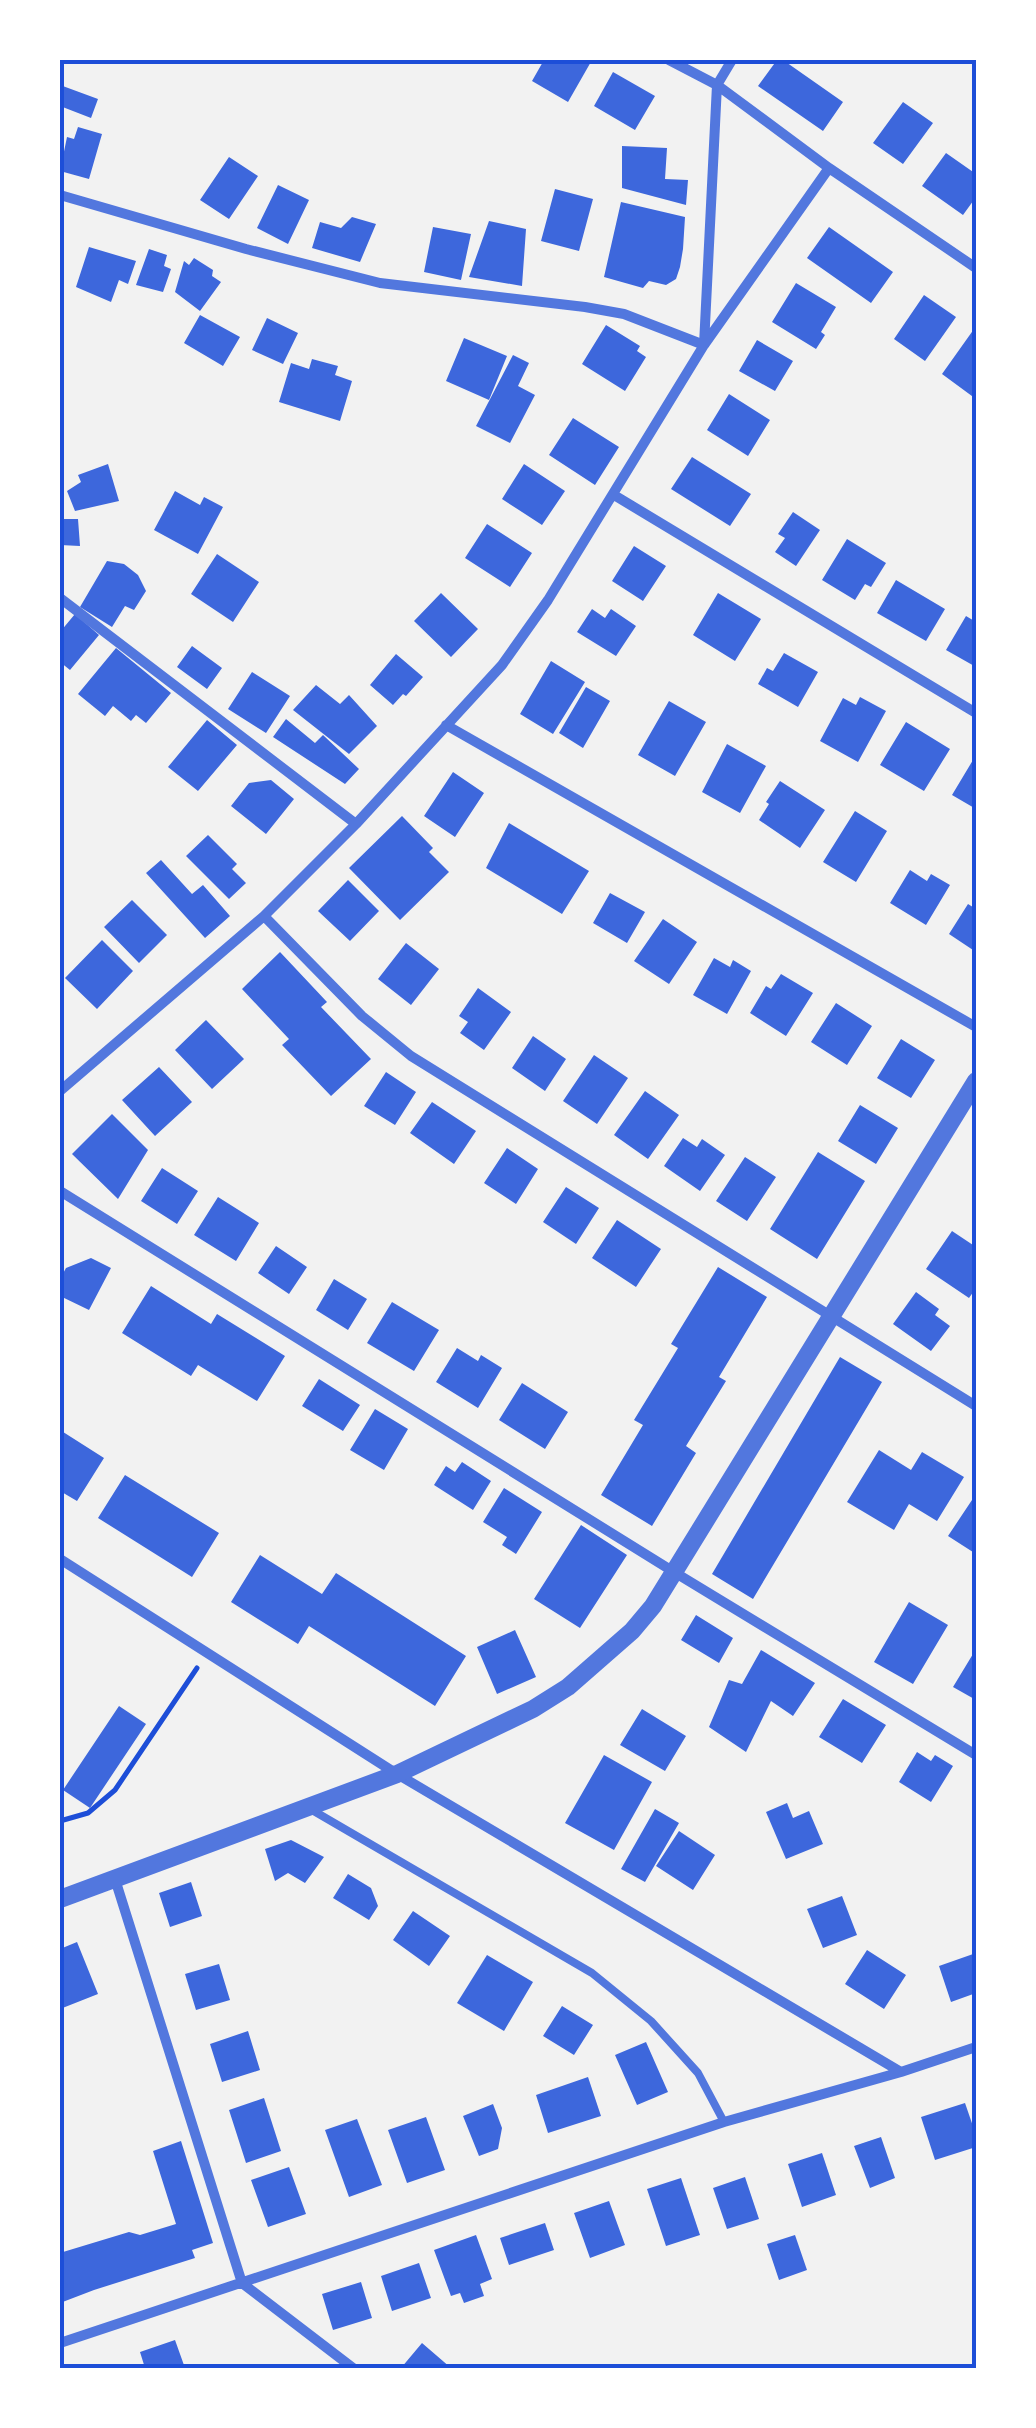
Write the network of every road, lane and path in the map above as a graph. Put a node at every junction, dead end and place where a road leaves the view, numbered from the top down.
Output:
1 (669, 60) edge
2 (732, 60) edge
3 (716, 85) junction
4 (829, 168) junction
5 (60, 195) edge
6 (976, 268) edge
7 (704, 346) junction
8 (614, 495) junction
9 (60, 598) edge
10 (976, 713) edge
11 (446, 725) junction
12 (356, 824) junction
13 (264, 916) junction
14 (976, 1028) edge
15 (976, 1081) edge
16 (60, 1090) edge
17 (60, 1191) edge
18 (832, 1317) junction
19 (976, 1406) edge
20 (60, 1560) edge
21 (674, 1572) junction
22 (208, 1653) junction
23 (976, 1755) edge
24 (396, 1774) junction
25 (306, 1807) junction
26 (60, 1821) edge
27 (115, 1880) junction
28 (60, 1900) edge
29 (976, 2047) edge
30 (901, 2072) junction
31 (724, 2122) junction
32 (242, 2283) junction
33 (60, 2343) edge
34 (353, 2368) edge

1 - 3 street
2 - 3 street
3 - 4 street
3 - 7 street
4 - 6 street
4 - 7 street
5 - 7 street
7 - 8 street
8 - 10 street
8 - 11 street
9 - 12 street
11 - 12 street
11 - 14 street
12 - 13 street
13 - 16 street
13 - 18 street
15 - 18 street
17 - 21 street
18 - 19 street
18 - 21 street
20 - 22 street
21 - 23 street
21 - 24 street
22 - 24 street
22 - 26 path
24 - 25 street
24 - 30 street
25 - 27 street
25 - 31 lane
27 - 28 street
27 - 32 street
29 - 30 street
30 - 31 street
31 - 32 street
32 - 33 street
32 - 34 street

